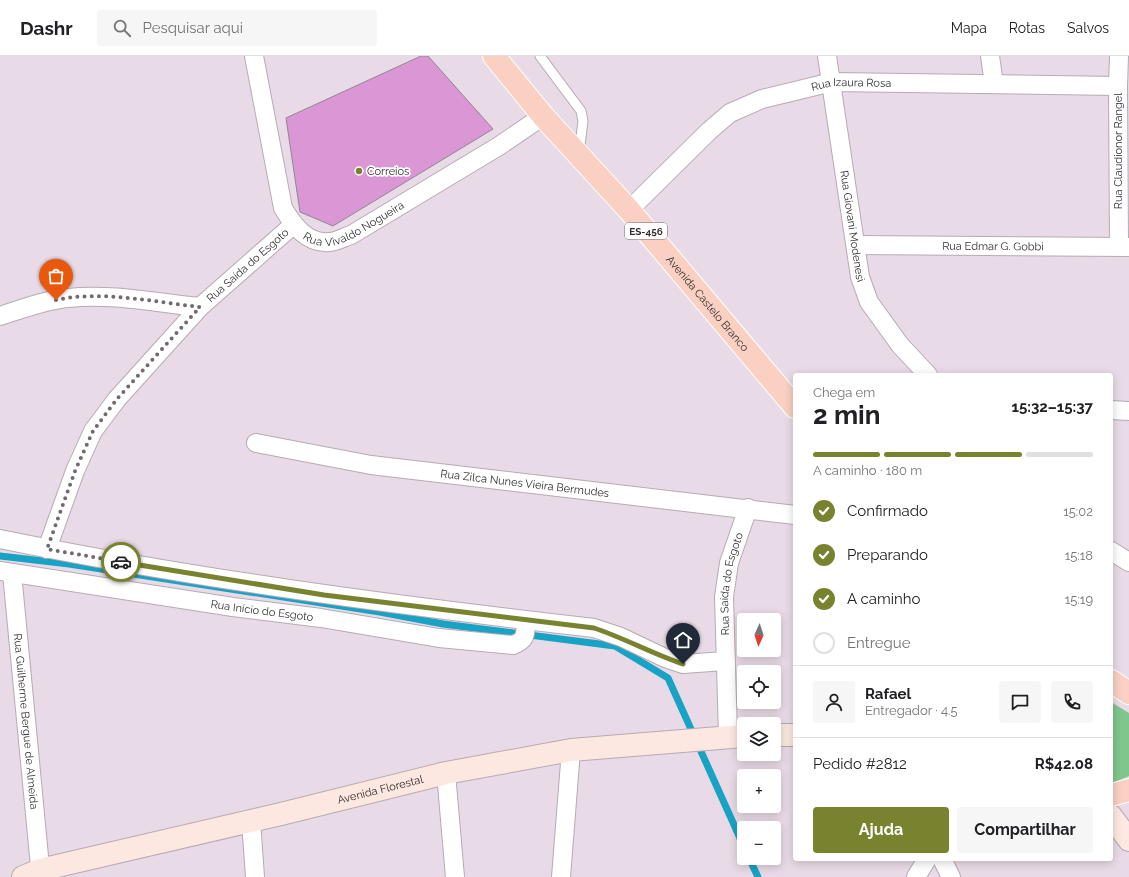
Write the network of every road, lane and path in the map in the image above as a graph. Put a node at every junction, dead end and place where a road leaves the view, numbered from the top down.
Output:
1 (254, 56) edge
2 (494, 56) edge
3 (540, 56) edge
4 (827, 56) edge
5 (990, 56) edge
6 (1120, 56) edge
7 (832, 82) junction
8 (994, 84) junction
9 (1118, 86) junction
10 (543, 116) junction
11 (579, 155) junction
12 (629, 210) junction
13 (293, 225) junction
14 (856, 245) junction
15 (1124, 246) edge
16 (200, 307) junction
17 (0, 316) edge
18 (926, 373) edge
19 (793, 405) edge
20 (1113, 410) edge
21 (1129, 411) edge
22 (256, 443) dead end
23 (748, 508) junction
24 (793, 515) edge
25 (0, 539) edge
26 (47, 549) junction
27 (1113, 552) edge
28 (1129, 562) edge
29 (6, 572) edge
30 (526, 620) junction
31 (725, 661) junction
32 (1113, 682) edge
33 (1129, 693) edge
34 (781, 735) edge
35 (793, 735) edge
36 (736, 736) edge
37 (571, 750) junction
38 (446, 773) junction
39 (1129, 790) edge
40 (1113, 794) edge
41 (1113, 819) edge
42 (251, 821) junction
43 (1129, 840) edge
44 (926, 861) edge
45 (943, 861) edge
46 (35, 875) edge
47 (255, 877) edge
48 (455, 877) edge
49 (561, 877) edge
50 (916, 877) edge
51 (951, 877) edge

1 - 13 street, Rua Vivaldo Nogueira
2 - 10 main road, Avenida Castelo Branco / ES-456
3 - 11 lane
4 - 7 street, Rua Giovani Modenesi
5 - 8 street
6 - 9 street, Rua Claudionor Rangel
7 - 8 street, Rua Izaura Rosa
7 - 12 street, Rua Izaura Rosa
7 - 14 street, Rua Giovani Modenesi
8 - 9 street, Rua Izaura Rosa
9 - 15 street, Rua Claudionor Rangel
10 - 11 main road, Avenida Castelo Branco / ES-456
10 - 13 street, Rua Vivaldo Nogueira
11 - 12 main road, Avenida Castelo Branco / ES-456
12 - 19 main road, Avenida Castelo Branco / ES-456
13 - 16 street, Rua Saída do Esgoto
14 - 15 street, Rua Edmar G. Gobbi
14 - 18 street, Rua Giovani Modenesi
16 - 17 street
16 - 26 street, Rua Saída do Esgoto
20 - 21 street
22 - 23 street, Rua Zilca Nunes Vieira Bermudes
23 - 24 street, Rua Zilca Nunes Vieira Bermudes
23 - 31 street, Rua Saída do Esgoto
25 - 26 street
26 - 30 street
27 - 28 street
29 - 30 street, Rua Início do Esgoto
29 - 46 street, Rua Guilherme Bergue de Almeida
30 - 31 street
31 - 36 street, Rua Saída do Esgoto
32 - 33 main road
34 - 35 main road
36 - 37 main road, Avenida Florestal
37 - 38 main road, Avenida Florestal
37 - 49 street
38 - 42 main road, Avenida Florestal
38 - 48 street
39 - 40 main road
41 - 43 main road
42 - 46 main road, Avenida Florestal
42 - 47 street
44 - 50 street
45 - 51 street

